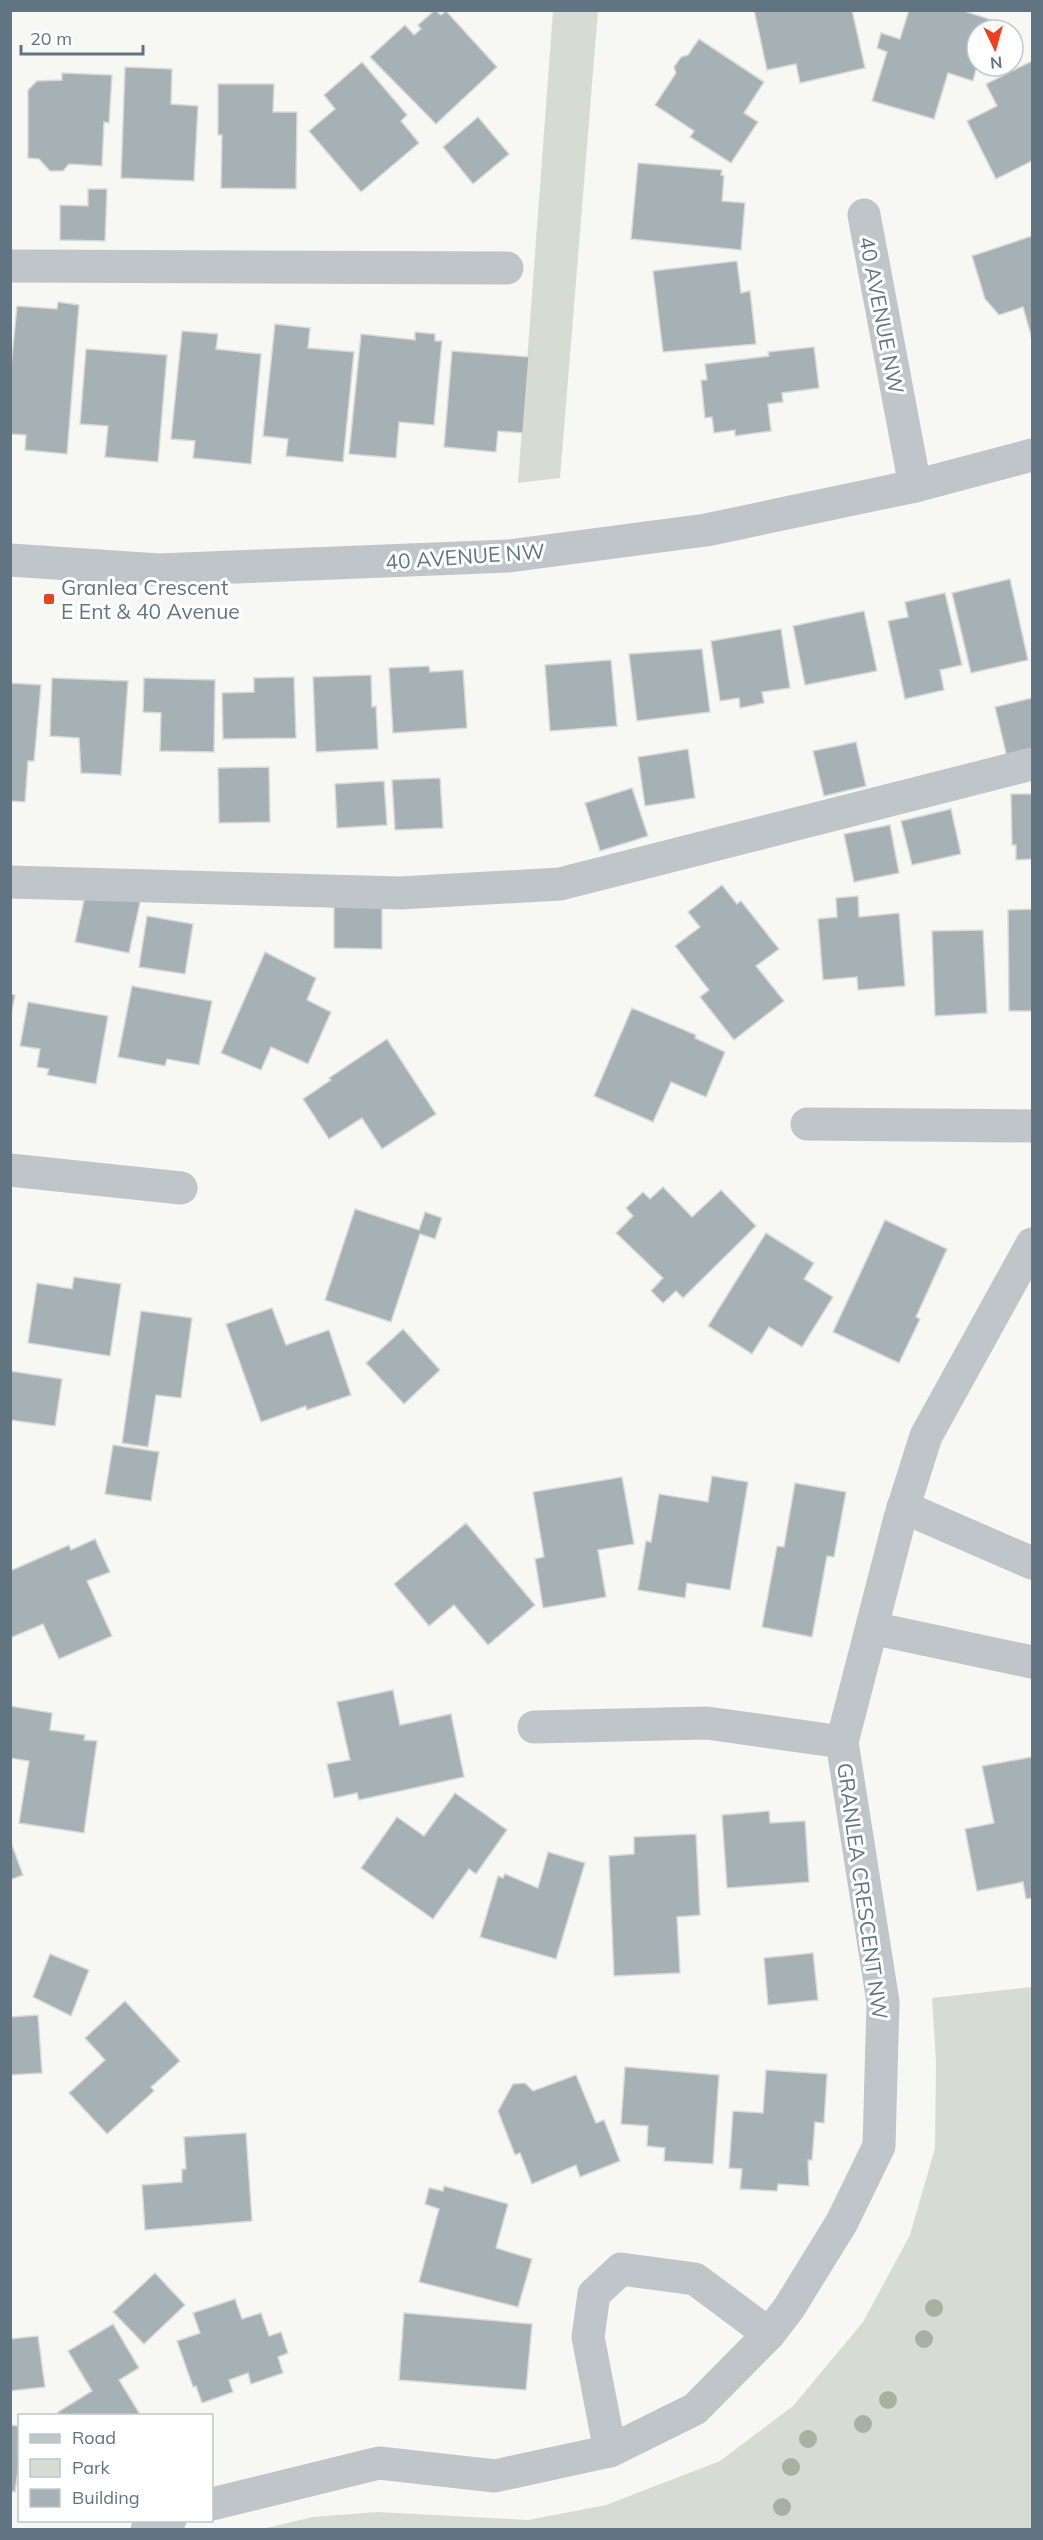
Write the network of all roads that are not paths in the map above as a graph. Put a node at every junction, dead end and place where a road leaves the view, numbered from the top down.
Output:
1 (864, 215) dead end
2 (10, 266) edge
3 (507, 268) dead end
4 (1032, 455) edge
5 (915, 486) junction
6 (10, 560) edge
7 (1032, 764) edge
8 (10, 882) edge
9 (807, 1124) dead end
10 (1032, 1126) edge
11 (10, 1170) edge
12 (181, 1188) dead end
13 (1032, 1244) edge
14 (903, 1507) junction
15 (1032, 1563) edge
16 (872, 1628) junction
17 (1032, 1662) edge
18 (534, 1727) dead end
19 (843, 1742) junction
20 (769, 2334) junction
21 (610, 2451) junction
22 (213, 2504) edge
23 (165, 2522) edge
24 (147, 2529) edge

1 - 5 street, 40 AVENUE NW
2 - 3 street
4 - 5 street, 40 AVENUE NW
5 - 6 street, 40 AVENUE NW
7 - 8 street
9 - 10 street
11 - 12 street
13 - 14 street, GRANLEA CRESCENT NW
14 - 15 street
14 - 16 street, GRANLEA CRESCENT NW
16 - 17 street
16 - 19 street, GRANLEA CRESCENT NW
18 - 19 street, GRANLEA CRESCENT NW
19 - 20 street, GRANLEA CRESCENT NW
20 - 21 street, GRANLEA CRESCENT NW
20 - 21 street
21 - 22 street, GRANLEA CRESCENT NW
23 - 24 street

